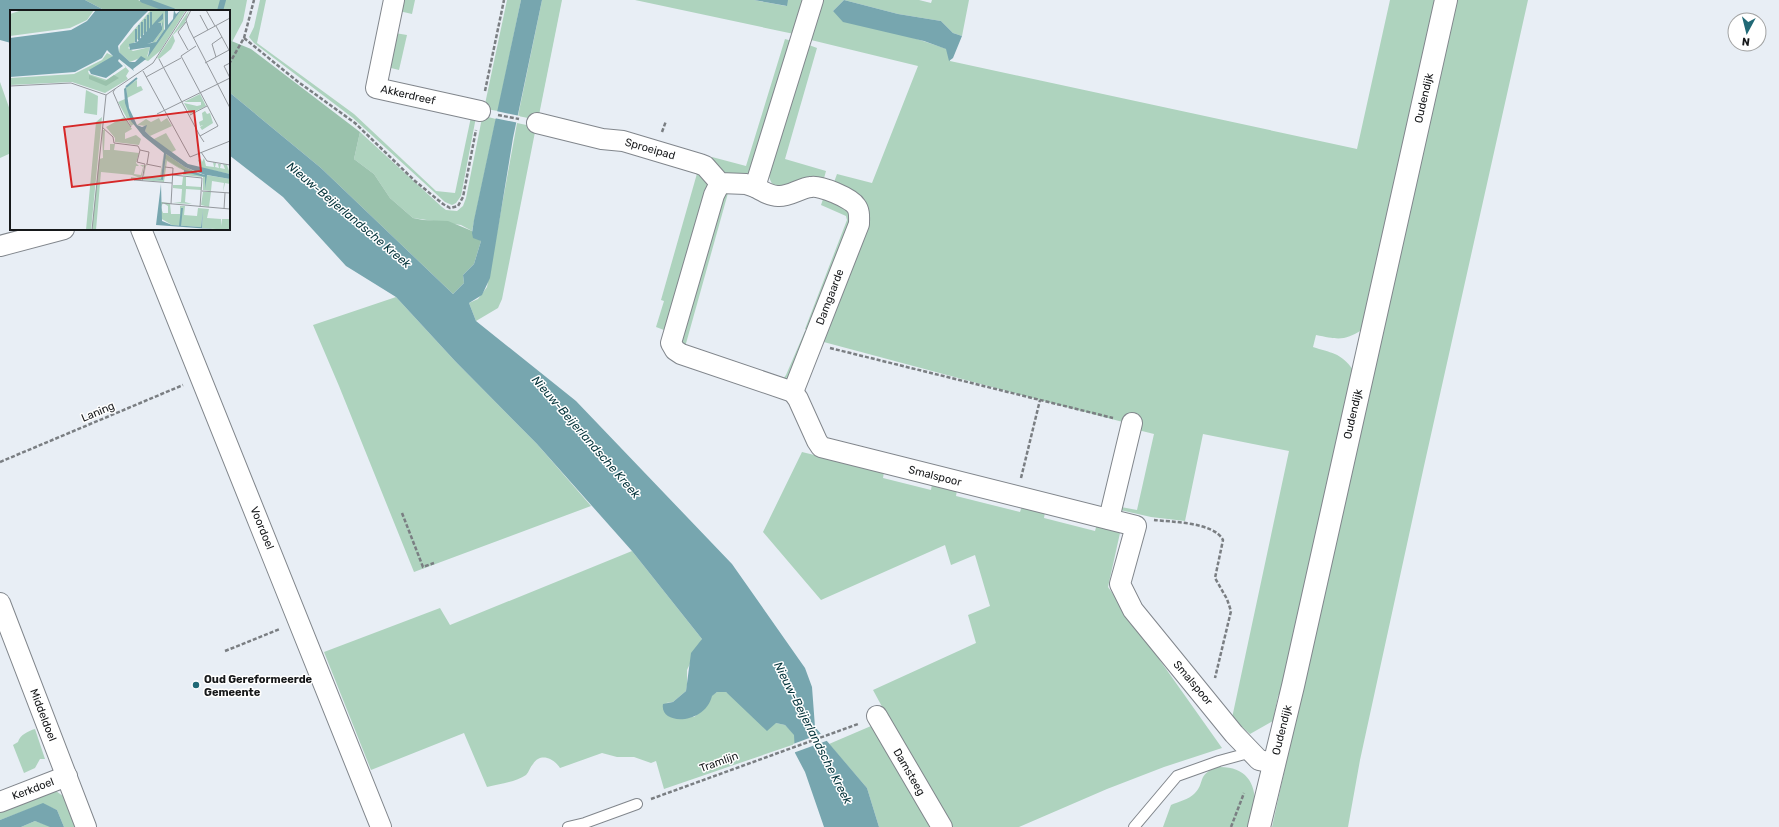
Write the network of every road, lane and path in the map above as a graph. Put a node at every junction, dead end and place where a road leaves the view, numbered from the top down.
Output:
1 (254, 0) edge
2 (394, 0) edge
3 (813, 0) edge
4 (1446, 0) edge
5 (230, 62) edge
6 (486, 112) joint
7 (537, 123) joint
8 (720, 183) junction
9 (755, 187) junction
10 (60, 230) edge
11 (141, 230) edge
12 (0, 246) edge
13 (812, 343) junction
14 (202, 378) junction
15 (793, 392) junction
16 (1040, 400) junction
17 (1132, 423) joint
18 (0, 462) edge
19 (1017, 496) junction
20 (402, 513) dead end
21 (1109, 519) junction
22 (1136, 526) junction
23 (434, 563) dead end
24 (0, 603) edge
25 (299, 622) junction
26 (224, 651) dead end
27 (1210, 704) junction
28 (877, 716) joint
29 (1252, 752) junction
30 (1273, 763) junction
31 (67, 776) junction
32 (0, 802) edge
33 (637, 804) joint
34 (86, 827) edge
35 (381, 827) edge
36 (568, 827) edge
37 (942, 827) edge
38 (1134, 827) edge
39 (1259, 827) edge

1 - 5 path
2 - 6 street, Akkerdreef
3 - 9 street
4 - 30 street, Oudendijk
6 - 7 path
7 - 8 street, Sproeipad
8 - 9 street
8 - 15 street
9 - 13 street, Damgaarde
10 - 12 street
11 - 14 street, Voordoel
13 - 15 street, Damgaarde
13 - 16 path
14 - 18 path, Laning
14 - 25 street, Voordoel
15 - 19 street, Smalspoor
16 - 17 path
16 - 19 path
17 - 21 street
19 - 21 street, Smalspoor
20 - 23 path
21 - 22 street, Smalspoor
22 - 27 street, Smalspoor
22 - 27 path
24 - 31 street, Middeldoel
25 - 26 path
25 - 35 street, Voordoel
27 - 29 street, Smalspoor
28 - 33 path, Tramlijn
28 - 37 street, Damsteeg
29 - 30 street, Smalspoor
29 - 38 lane
30 - 39 street, Oudendijk
31 - 32 street, Kerkdoel
31 - 34 street, Middeldoel
33 - 36 lane

